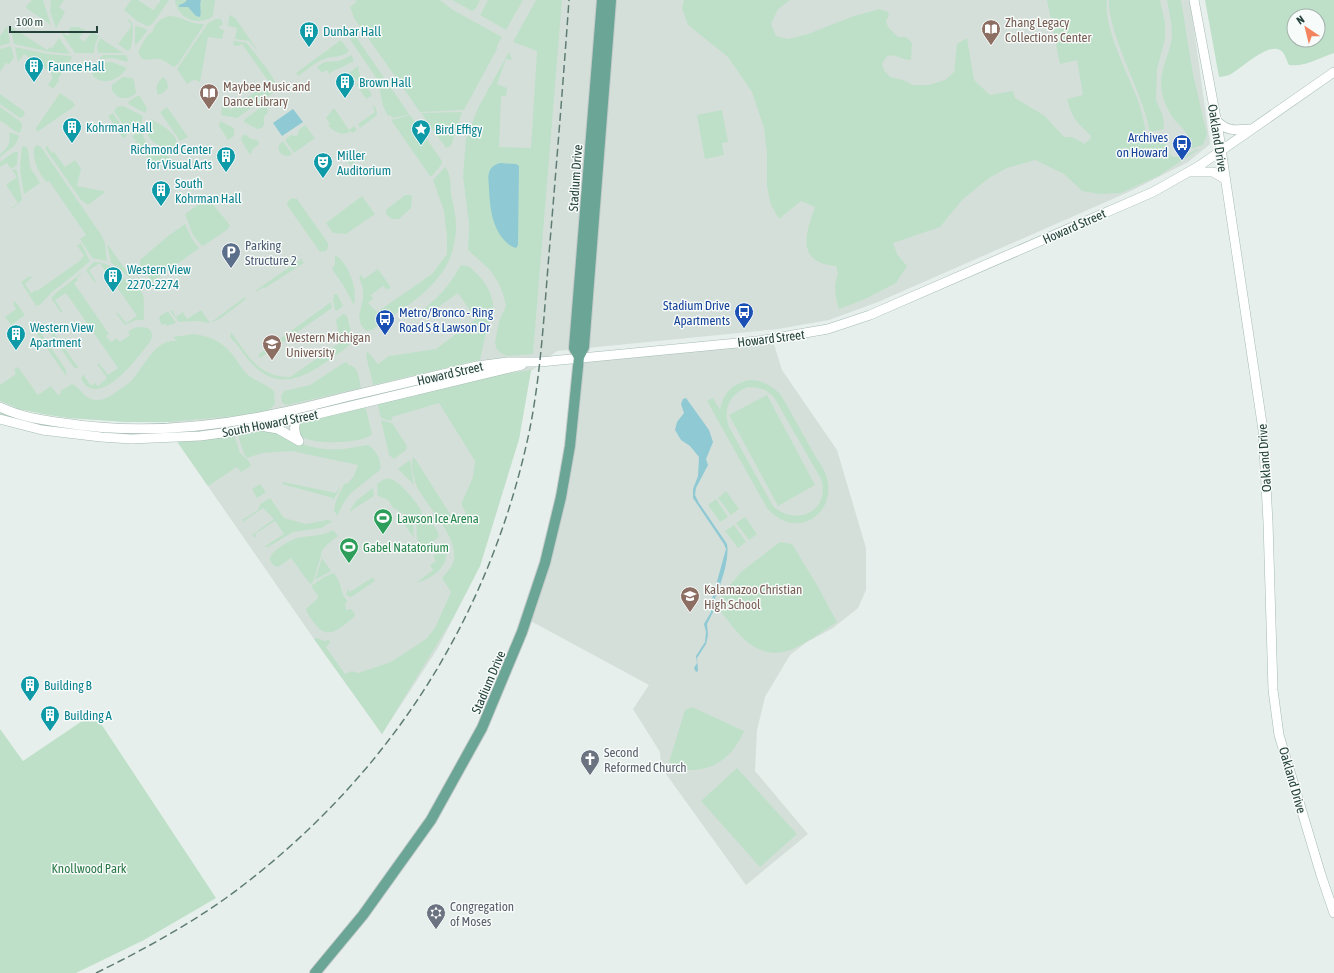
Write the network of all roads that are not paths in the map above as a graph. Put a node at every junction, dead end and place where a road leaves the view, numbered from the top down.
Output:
1 (602, 0) edge
2 (611, 0) edge
3 (1194, 0) edge
4 (1334, 72) edge
5 (1216, 120) junction
6 (1251, 129) junction
7 (1221, 150) junction
8 (1188, 172) junction
9 (1225, 179) junction
10 (579, 357) junction
11 (537, 362) junction
12 (0, 407) edge
13 (0, 419) edge
14 (297, 419) junction
15 (256, 428) junction
16 (1334, 913) edge
17 (315, 973) edge

1 - 10 main road, Stadium Drive
2 - 10 main road, Stadium Drive
3 - 5 street, Oakland Drive
4 - 6 street, Howard Street
5 - 6 street
5 - 7 street, Oakland Drive
6 - 7 street, Howard Street
7 - 8 street, Howard Street
7 - 9 street, Oakland Drive
8 - 9 street
8 - 10 street, Howard Street
9 - 16 street, Oakland Drive
10 - 11 street, Howard Street
10 - 17 main road, Stadium Drive
11 - 12 street, Howard Street
11 - 14 street, South Howard Street
13 - 15 street, South Howard Street
14 - 15 street, South Howard Street
14 - 15 street

